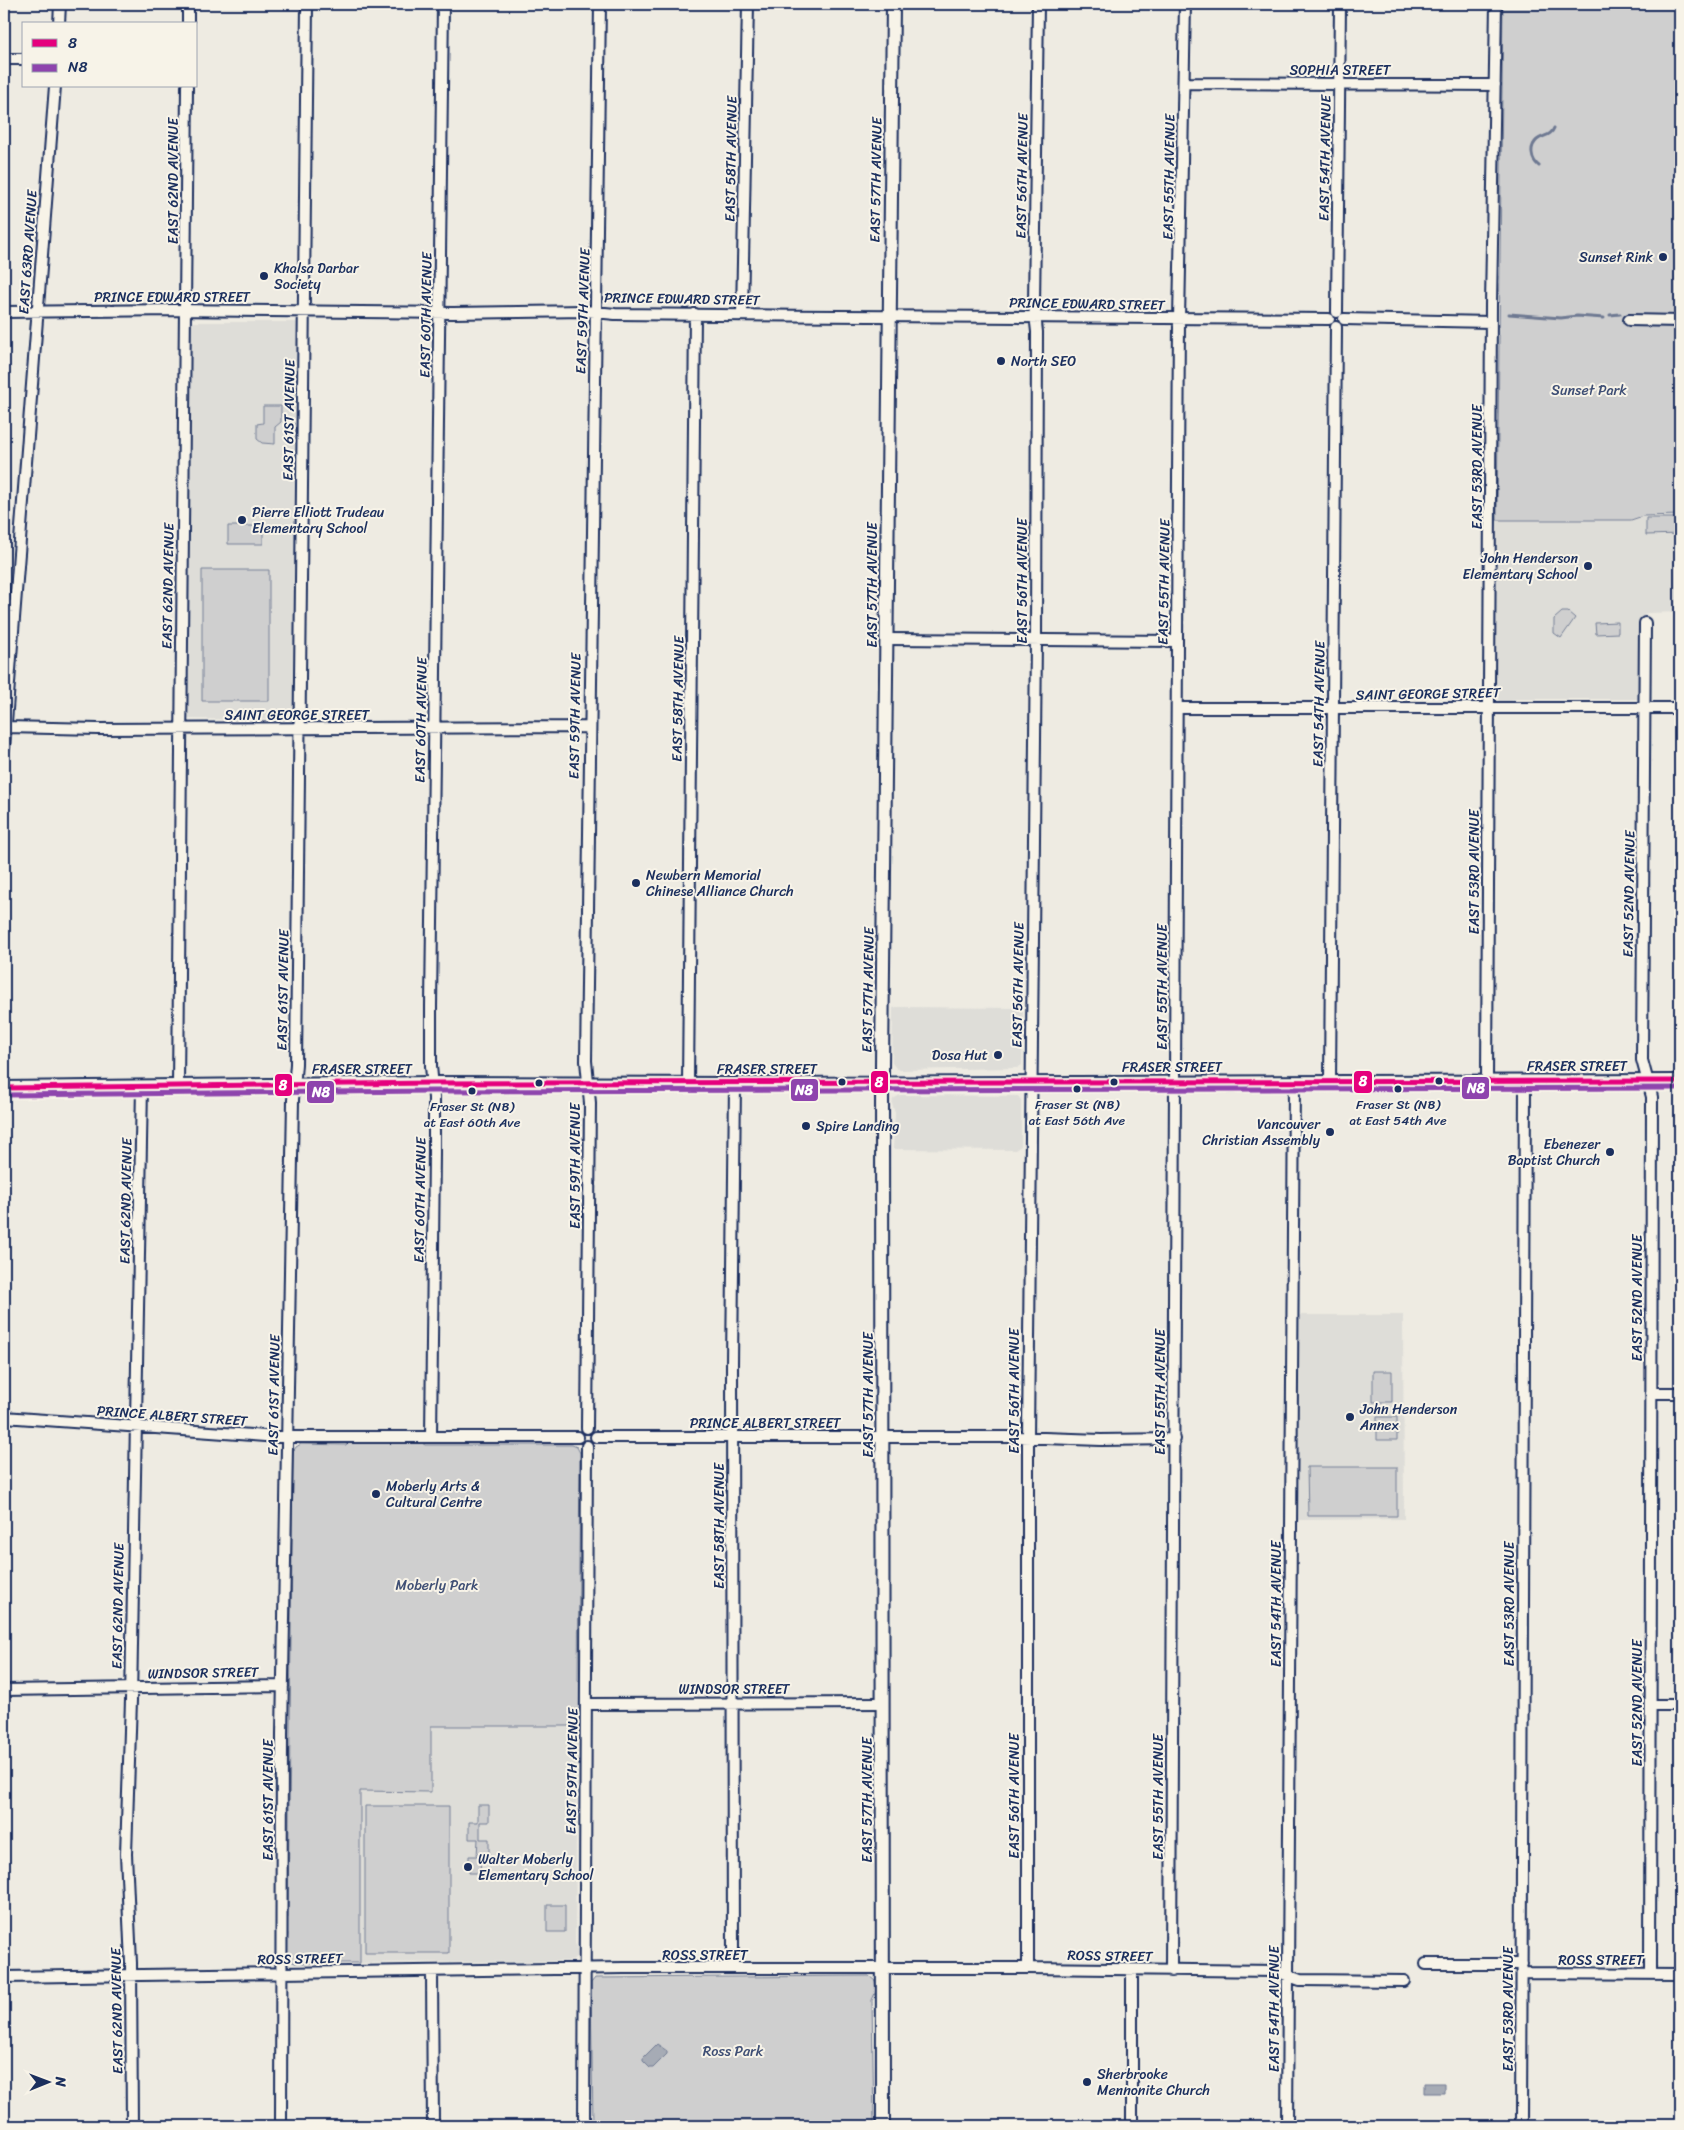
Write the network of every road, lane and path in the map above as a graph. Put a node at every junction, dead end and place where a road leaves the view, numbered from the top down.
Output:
1 (60, 4) edge
2 (188, 4) edge
3 (307, 4) edge
4 (443, 4) edge
5 (600, 4) edge
6 (748, 4) edge
7 (893, 4) edge
8 (1038, 4) edge
9 (1185, 4) edge
10 (1340, 4) edge
11 (1496, 4) edge
12 (59, 22) edge
13 (188, 22) edge
14 (4, 58) edge
15 (22, 58) edge
16 (1184, 83) junction
17 (1340, 84) junction
18 (1495, 85) junction
19 (54, 88) edge
20 (188, 88) edge
21 (185, 310) junction
22 (38, 311) junction
23 (4, 312) edge
24 (304, 312) junction
25 (596, 312) junction
26 (440, 313) junction
27 (695, 314) junction
28 (742, 314) junction
29 (890, 315) junction
30 (1036, 317) junction
31 (1334, 319) junction
32 (1179, 320) junction
33 (1629, 320) dead end
34 (1680, 321) edge
35 (1491, 322) junction
36 (9, 607) edge
37 (1645, 623) dead end
38 (887, 639) junction
39 (1036, 640) junction
40 (1177, 641) junction
41 (1490, 707) junction
42 (1177, 708) junction
43 (1645, 708) junction
44 (1680, 708) edge
45 (1333, 709) junction
46 (6, 727) junction
47 (588, 728) junction
48 (180, 729) junction
49 (300, 729) junction
50 (435, 729) junction
51 (4, 748) edge
52 (1487, 1081) junction
53 (1646, 1081) junction
54 (1680, 1081) edge
55 (1030, 1082) junction
56 (1175, 1082) junction
57 (1294, 1082) junction
58 (1330, 1082) junction
59 (1525, 1082) junction
60 (432, 1083) junction
61 (587, 1083) junction
62 (294, 1084) junction
63 (688, 1084) junction
64 (735, 1084) junction
65 (882, 1084) junction
66 (142, 1086) junction
67 (178, 1086) junction
68 (4, 1088) edge
69 (1651, 1393) junction
70 (1680, 1393) edge
71 (4, 1417) edge
72 (134, 1428) junction
73 (587, 1428) junction
74 (287, 1437) junction
75 (431, 1437) junction
76 (578, 1437) junction
77 (596, 1437) junction
78 (733, 1437) junction
79 (883, 1437) junction
80 (1028, 1437) junction
81 (1174, 1439) junction
82 (587, 1446) junction
83 (283, 1686) junction
84 (131, 1688) junction
85 (4, 1690) edge
86 (732, 1703) junction
87 (882, 1703) junction
88 (587, 1704) junction
89 (1650, 1705) junction
90 (1680, 1705) edge
91 (1426, 1964) dead end
92 (733, 1968) junction
93 (1028, 1968) junction
94 (1522, 1968) junction
95 (583, 1969) junction
96 (882, 1969) junction
97 (1132, 1970) junction
98 (1171, 1970) junction
99 (432, 1971) junction
100 (281, 1973) junction
101 (1650, 1974) junction
102 (1680, 1974) edge
103 (131, 1976) junction
104 (1288, 1976) junction
105 (4, 1977) edge
106 (1404, 1981) dead end
107 (132, 2126) edge
108 (282, 2126) edge
109 (433, 2126) edge
110 (584, 2126) edge
111 (883, 2126) edge
112 (1132, 2126) edge
113 (1287, 2126) edge
114 (1521, 2126) edge

1 - 12 street
2 - 13 street
3 - 24 street, EAST 61ST AVENUE
4 - 26 street, EAST 60TH AVENUE
5 - 25 street, EAST 59TH AVENUE
6 - 28 street, EAST 58TH AVENUE
7 - 29 street, EAST 57TH AVENUE
8 - 30 street, EAST 56TH AVENUE
9 - 16 street, EAST 55TH AVENUE
10 - 17 street, EAST 54TH AVENUE
11 - 18 street, EAST 53RD AVENUE
14 - 15 street
16 - 17 street, SOPHIA STREET
16 - 32 street, EAST 55TH AVENUE
17 - 18 street, SOPHIA STREET
17 - 31 street, EAST 54TH AVENUE
18 - 35 street, EAST 53RD AVENUE
19 - 22 street, EAST 63RD AVENUE
20 - 21 street, EAST 62ND AVENUE
21 - 22 street, PRINCE EDWARD STREET
21 - 24 street, PRINCE EDWARD STREET
21 - 48 street, EAST 62ND AVENUE
22 - 23 street, PRINCE EDWARD STREET
22 - 36 street, EAST 63RD AVENUE
24 - 26 street, PRINCE EDWARD STREET
24 - 49 street, EAST 61ST AVENUE
25 - 26 street, PRINCE EDWARD STREET
25 - 27 street, PRINCE EDWARD STREET
25 - 47 street, EAST 59TH AVENUE
26 - 50 street, EAST 60TH AVENUE
27 - 28 street, PRINCE EDWARD STREET
27 - 63 street, EAST 58TH AVENUE
28 - 29 street, PRINCE EDWARD STREET
29 - 30 street, PRINCE EDWARD STREET
29 - 38 street, EAST 57TH AVENUE
30 - 32 street, PRINCE EDWARD STREET
30 - 39 street, EAST 56TH AVENUE
31 - 32 street, PRINCE EDWARD STREET
31 - 35 street
31 - 45 street, EAST 54TH AVENUE
32 - 40 street, EAST 55TH AVENUE
33 - 34 street
35 - 41 street, EAST 53RD AVENUE
36 - 46 street, EAST 63RD AVENUE
37 - 43 street, EAST 52ND AVENUE
38 - 39 street
38 - 65 street, EAST 57TH AVENUE
39 - 40 street
39 - 55 street, EAST 56TH AVENUE
40 - 42 street, EAST 55TH AVENUE
41 - 43 street, SAINT GEORGE STREET
41 - 45 street, SAINT GEORGE STREET
41 - 52 street, EAST 53RD AVENUE
42 - 45 street, SAINT GEORGE STREET
42 - 56 street, EAST 55TH AVENUE
43 - 44 street, SAINT GEORGE STREET
43 - 53 street, EAST 52ND AVENUE
45 - 58 street, EAST 54TH AVENUE
46 - 48 street, SAINT GEORGE STREET
46 - 51 street, EAST 63RD AVENUE
47 - 50 street, SAINT GEORGE STREET
47 - 61 street, EAST 59TH AVENUE
48 - 49 street, SAINT GEORGE STREET
48 - 67 street, EAST 62ND AVENUE
49 - 50 street, SAINT GEORGE STREET
49 - 62 street, EAST 61ST AVENUE
50 - 60 street, EAST 60TH AVENUE
52 - 58 street, FRASER STREET
52 - 59 street, FRASER STREET
53 - 54 street, FRASER STREET
53 - 59 street, FRASER STREET
53 - 69 street, EAST 52ND AVENUE
55 - 56 street, FRASER STREET
55 - 65 street, FRASER STREET
55 - 80 street, EAST 56TH AVENUE
56 - 57 street, FRASER STREET
56 - 81 street, EAST 55TH AVENUE
57 - 58 street, FRASER STREET
57 - 104 street, EAST 54TH AVENUE
59 - 94 street, EAST 53RD AVENUE
60 - 61 street, FRASER STREET
60 - 62 street, FRASER STREET
60 - 75 street, EAST 60TH AVENUE
61 - 63 street, FRASER STREET
61 - 73 street, EAST 59TH AVENUE
62 - 67 street, FRASER STREET
62 - 74 street, EAST 61ST AVENUE
63 - 64 street, FRASER STREET
64 - 65 street, FRASER STREET
64 - 78 street, EAST 58TH AVENUE
65 - 79 street, EAST 57TH AVENUE
66 - 67 street, FRASER STREET
66 - 68 street, FRASER STREET
66 - 72 street, EAST 62ND AVENUE
69 - 70 street
69 - 89 street, EAST 52ND AVENUE
71 - 72 street, PRINCE ALBERT STREET
72 - 74 street, PRINCE ALBERT STREET
72 - 84 street, EAST 62ND AVENUE
73 - 76 street
73 - 77 street
74 - 75 street, PRINCE ALBERT STREET
74 - 83 street, EAST 61ST AVENUE
75 - 76 street, PRINCE ALBERT STREET
76 - 82 street
77 - 78 street, PRINCE ALBERT STREET
77 - 82 street
78 - 79 street, PRINCE ALBERT STREET
78 - 86 street, EAST 58TH AVENUE
79 - 80 street, PRINCE ALBERT STREET
79 - 87 street, EAST 57TH AVENUE
80 - 81 street, PRINCE ALBERT STREET
80 - 93 street, EAST 56TH AVENUE
81 - 98 street, EAST 55TH AVENUE
82 - 88 street, EAST 59TH AVENUE
83 - 84 street, WINDSOR STREET
83 - 100 street, EAST 61ST AVENUE
84 - 85 street, WINDSOR STREET
84 - 103 street, EAST 62ND AVENUE
86 - 87 street, WINDSOR STREET
86 - 88 street, WINDSOR STREET
86 - 92 street, EAST 58TH AVENUE
87 - 96 street, EAST 57TH AVENUE
88 - 95 street, EAST 59TH AVENUE
89 - 90 street
89 - 101 street, EAST 52ND AVENUE
91 - 94 street, ROSS STREET
92 - 95 street, ROSS STREET
92 - 96 street, ROSS STREET
93 - 96 street, ROSS STREET
93 - 97 street, ROSS STREET
94 - 101 street, ROSS STREET
94 - 114 street, EAST 53RD AVENUE
95 - 99 street, ROSS STREET
95 - 110 street, EAST 59TH AVENUE
96 - 111 street, EAST 57TH AVENUE
97 - 98 street, ROSS STREET
97 - 112 street
98 - 104 street, ROSS STREET
99 - 100 street, ROSS STREET
99 - 109 street
100 - 103 street, ROSS STREET
100 - 108 street, EAST 61ST AVENUE
101 - 102 street, ROSS STREET
103 - 105 street, ROSS STREET
103 - 107 street, EAST 62ND AVENUE
104 - 106 street, ROSS STREET
104 - 113 street, EAST 54TH AVENUE

